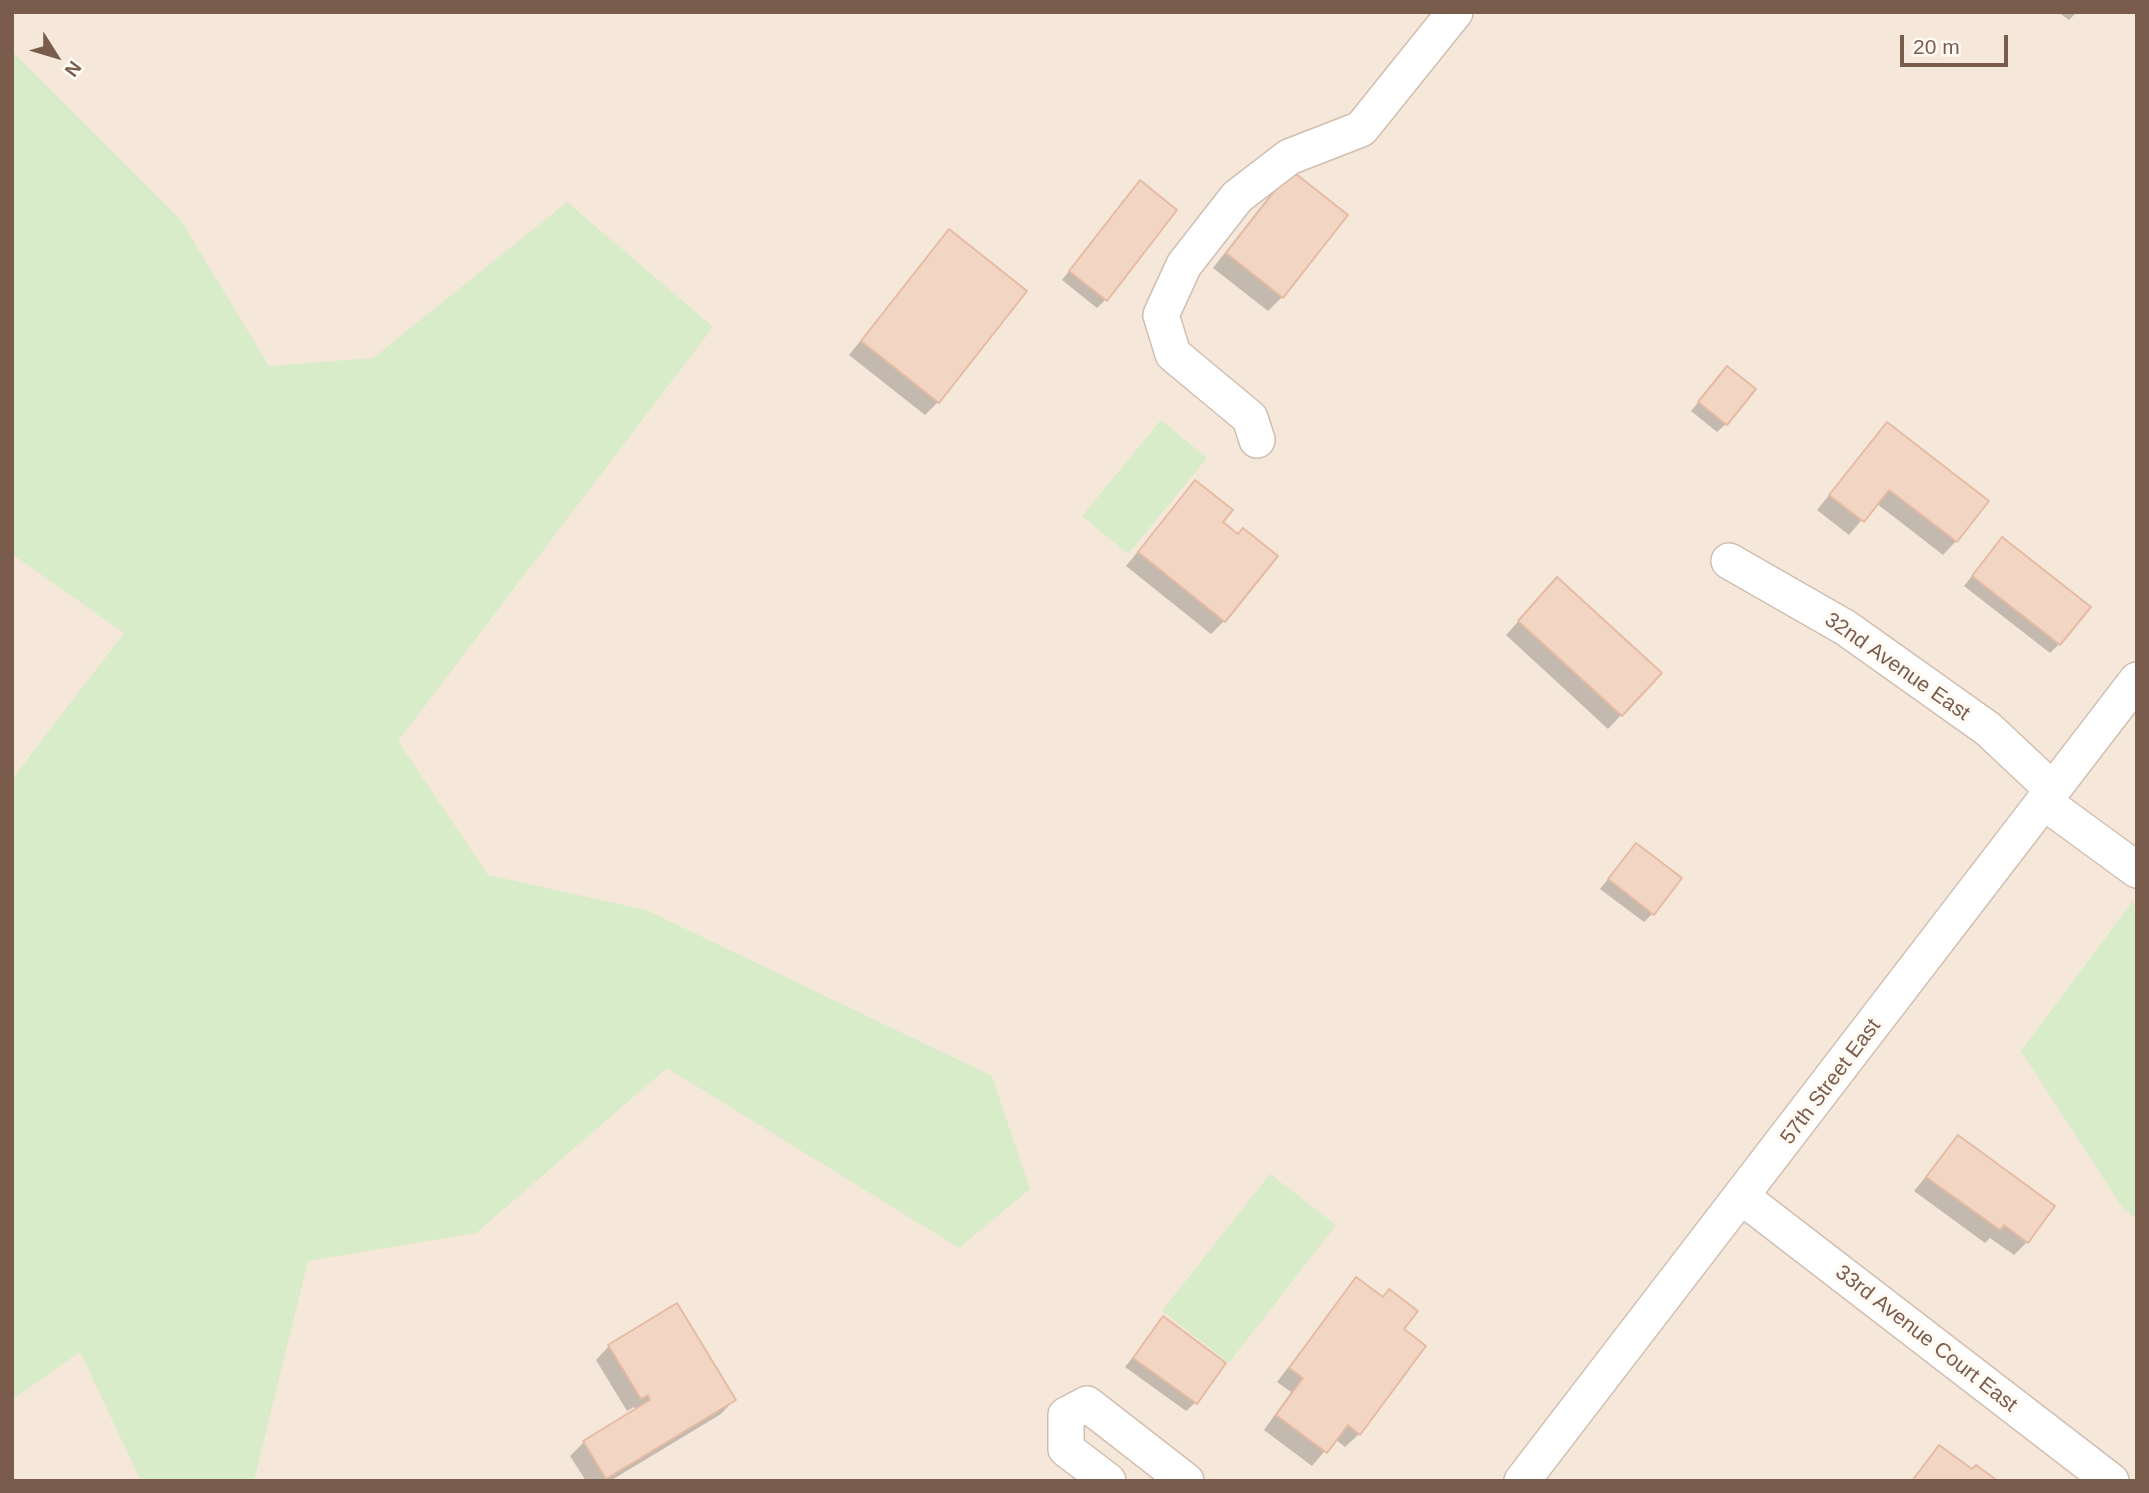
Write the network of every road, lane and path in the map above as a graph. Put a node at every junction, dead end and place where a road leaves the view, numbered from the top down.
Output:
1 (1455, 12) edge
2 (1256, 440) dead end
3 (1729, 561) dead end
4 (2137, 680) edge
5 (2048, 796) junction
6 (2137, 870) edge
7 (1742, 1197) junction
8 (1108, 1481) edge
9 (1186, 1481) edge
10 (1522, 1481) edge
11 (2111, 1481) edge

1 - 2 street
3 - 5 street, 32nd Avenue East
4 - 5 street, 57th Street East
5 - 6 street, 32nd Avenue East
5 - 7 street, 57th Street East
7 - 10 street, 57th Street East
7 - 11 street, 33rd Avenue Court East
8 - 9 street

